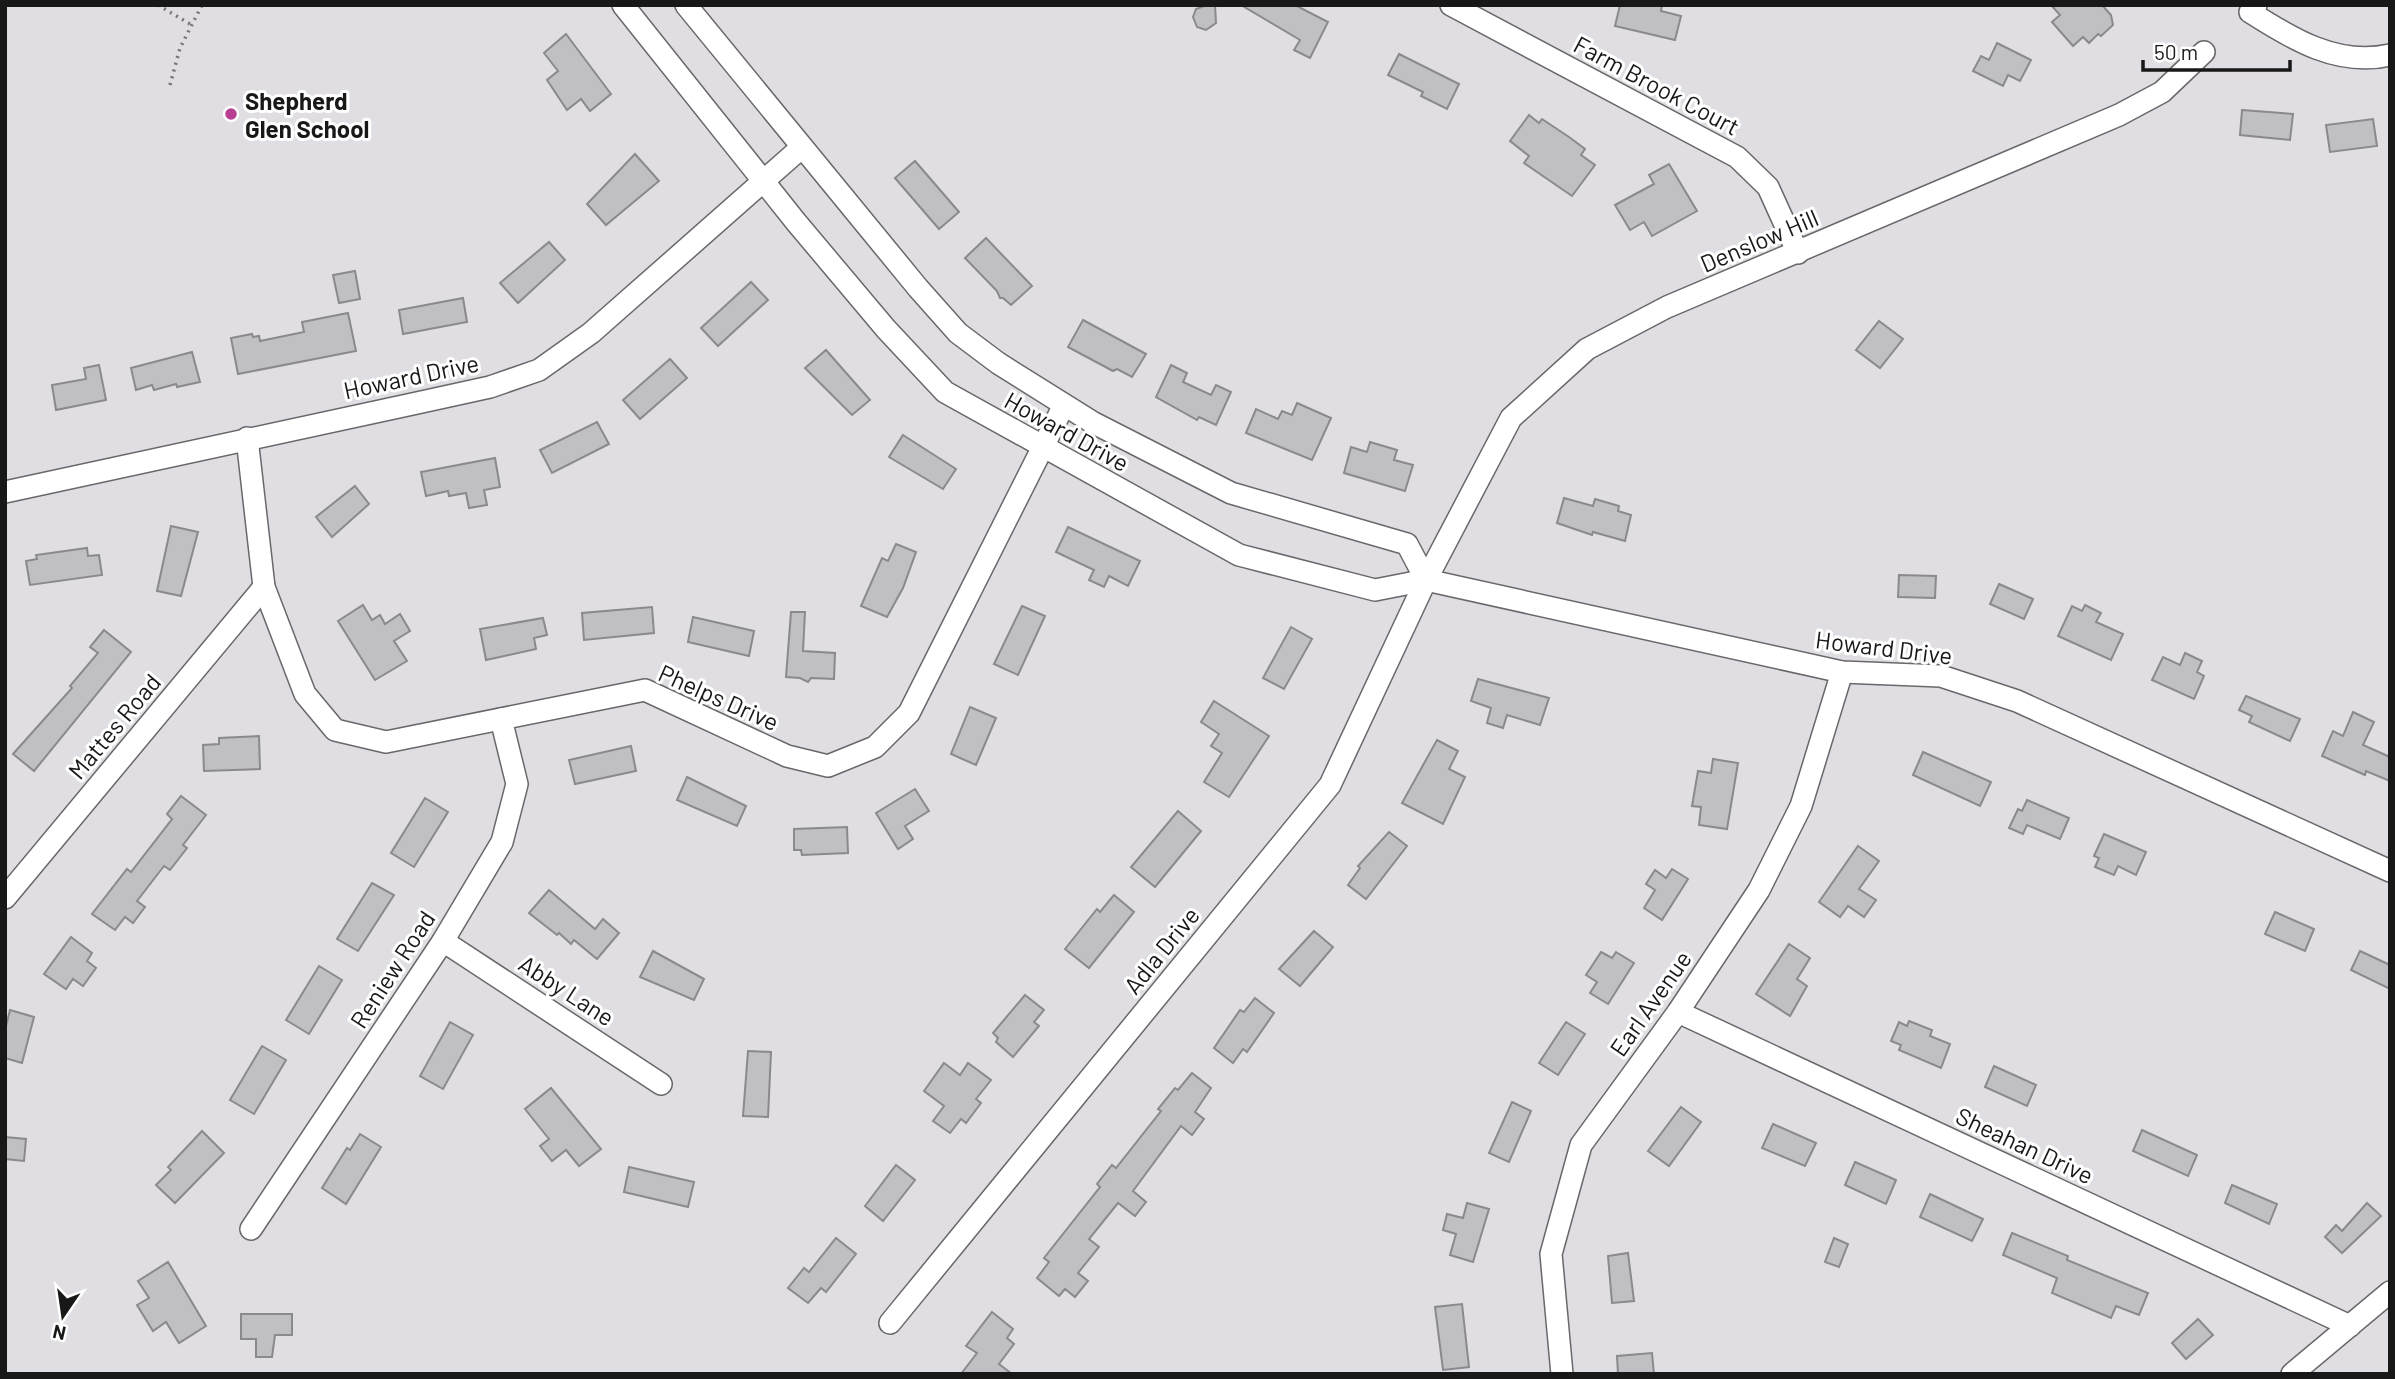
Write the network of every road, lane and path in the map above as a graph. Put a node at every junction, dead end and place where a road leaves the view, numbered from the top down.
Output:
1 (158, 5) edge
2 (202, 5) edge
3 (623, 5) edge
4 (686, 5) edge
5 (1451, 5) edge
6 (2253, 9) edge
7 (190, 24) junction
8 (2204, 52) dead end
9 (2390, 55) edge
10 (170, 85) dead end
11 (801, 148) junction
12 (764, 182) junction
13 (1798, 253) junction
14 (1064, 405) junction
15 (247, 438) junction
16 (1044, 449) junction
17 (5, 492) edge
18 (1426, 580) junction
19 (264, 587) junction
20 (1842, 672) junction
21 (501, 719) junction
22 (2390, 871) edge
23 (5, 898) edge
24 (443, 941) junction
25 (1678, 1012) junction
26 (661, 1084) dead end
27 (250, 1229) dead end
28 (2390, 1292) edge
29 (890, 1323) dead end
30 (2350, 1326) junction
31 (1562, 1374) edge
32 (2292, 1374) edge

1 - 7 path
2 - 7 path
3 - 12 street, Howard Drive
4 - 11 street, Howard Drive
5 - 13 street, Farm Brook Court
6 - 9 street
7 - 10 path
8 - 13 street, Denslow Hill
11 - 12 street, Howard Drive
11 - 14 street, Howard Drive
12 - 15 street, Howard Drive
12 - 16 street, Howard Drive
13 - 18 street, Denslow Hill
14 - 16 street, Phelps Drive
14 - 18 street, Howard Drive
15 - 17 street, Howard Drive
15 - 19 street, Phelps Drive
16 - 18 street, Howard Drive
16 - 21 street, Phelps Drive
18 - 20 street, Howard Drive
18 - 29 street, Adla Drive
19 - 21 street, Phelps Drive
19 - 23 street, Mattes Road
20 - 22 street, Howard Drive
20 - 25 street, Earl Avenue
21 - 24 street, Reniew Road
24 - 26 street, Abby Lane
24 - 27 street, Reniew Road
25 - 30 street, Sheahan Drive
25 - 31 street, Earl Avenue
28 - 30 street
30 - 32 street

